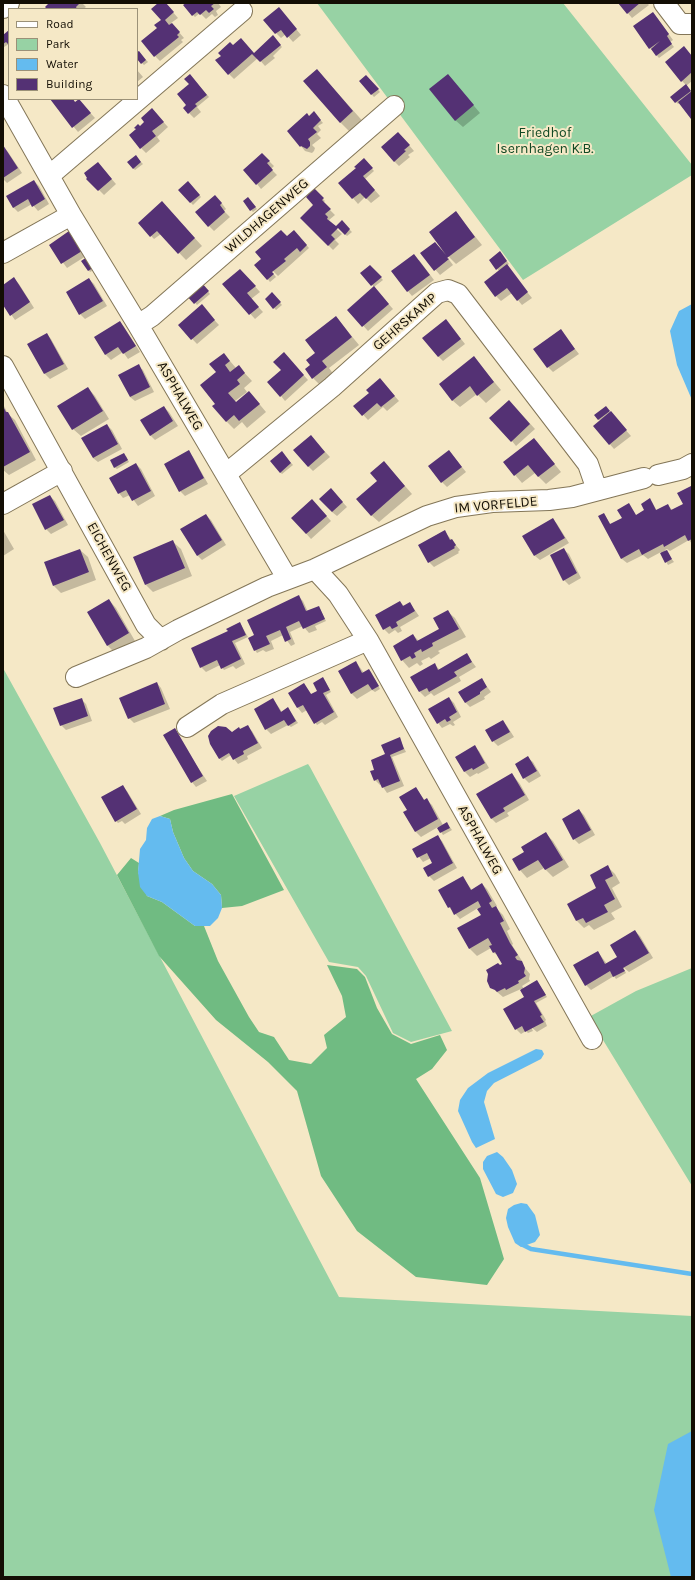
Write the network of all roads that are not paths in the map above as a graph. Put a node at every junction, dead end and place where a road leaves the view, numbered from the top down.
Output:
1 (9, 3) edge
2 (664, 3) edge
3 (3, 8) edge
4 (242, 11) dead end
5 (691, 23) edge
6 (3, 95) edge
7 (138, 100) edge
8 (138, 100) edge
9 (394, 106) dead end
10 (49, 176) junction
11 (71, 215) junction
12 (3, 253) edge
13 (138, 325) junction
14 (3, 366) edge
15 (692, 464) edge
16 (62, 471) junction
17 (226, 474) junction
18 (597, 490) junction
19 (3, 504) edge
20 (315, 569) junction
21 (287, 578) junction
22 (162, 640) junction
23 (368, 640) junction
24 (76, 677) dead end
25 (187, 727) dead end
26 (592, 1039) dead end

1 - 3 street
2 - 5 street
4 - 8 street
6 - 10 street, ASPHALWEG
7 - 10 street
9 - 13 street, WILDHAGENWEG
10 - 11 street, ASPHALWEG
11 - 12 street
11 - 13 street, ASPHALWEG
13 - 17 street, ASPHALWEG
14 - 16 street, EICHENWEG
15 - 18 street, IM VORFELDE
16 - 19 street
16 - 22 street, EICHENWEG
17 - 18 street, GEHRSKAMP
17 - 21 street, ASPHALWEG
18 - 20 street, IM VORFELDE
20 - 21 street, IM VORFELDE
20 - 23 street, ASPHALWEG
21 - 22 street
22 - 24 street
23 - 25 street
23 - 26 street, ASPHALWEG

